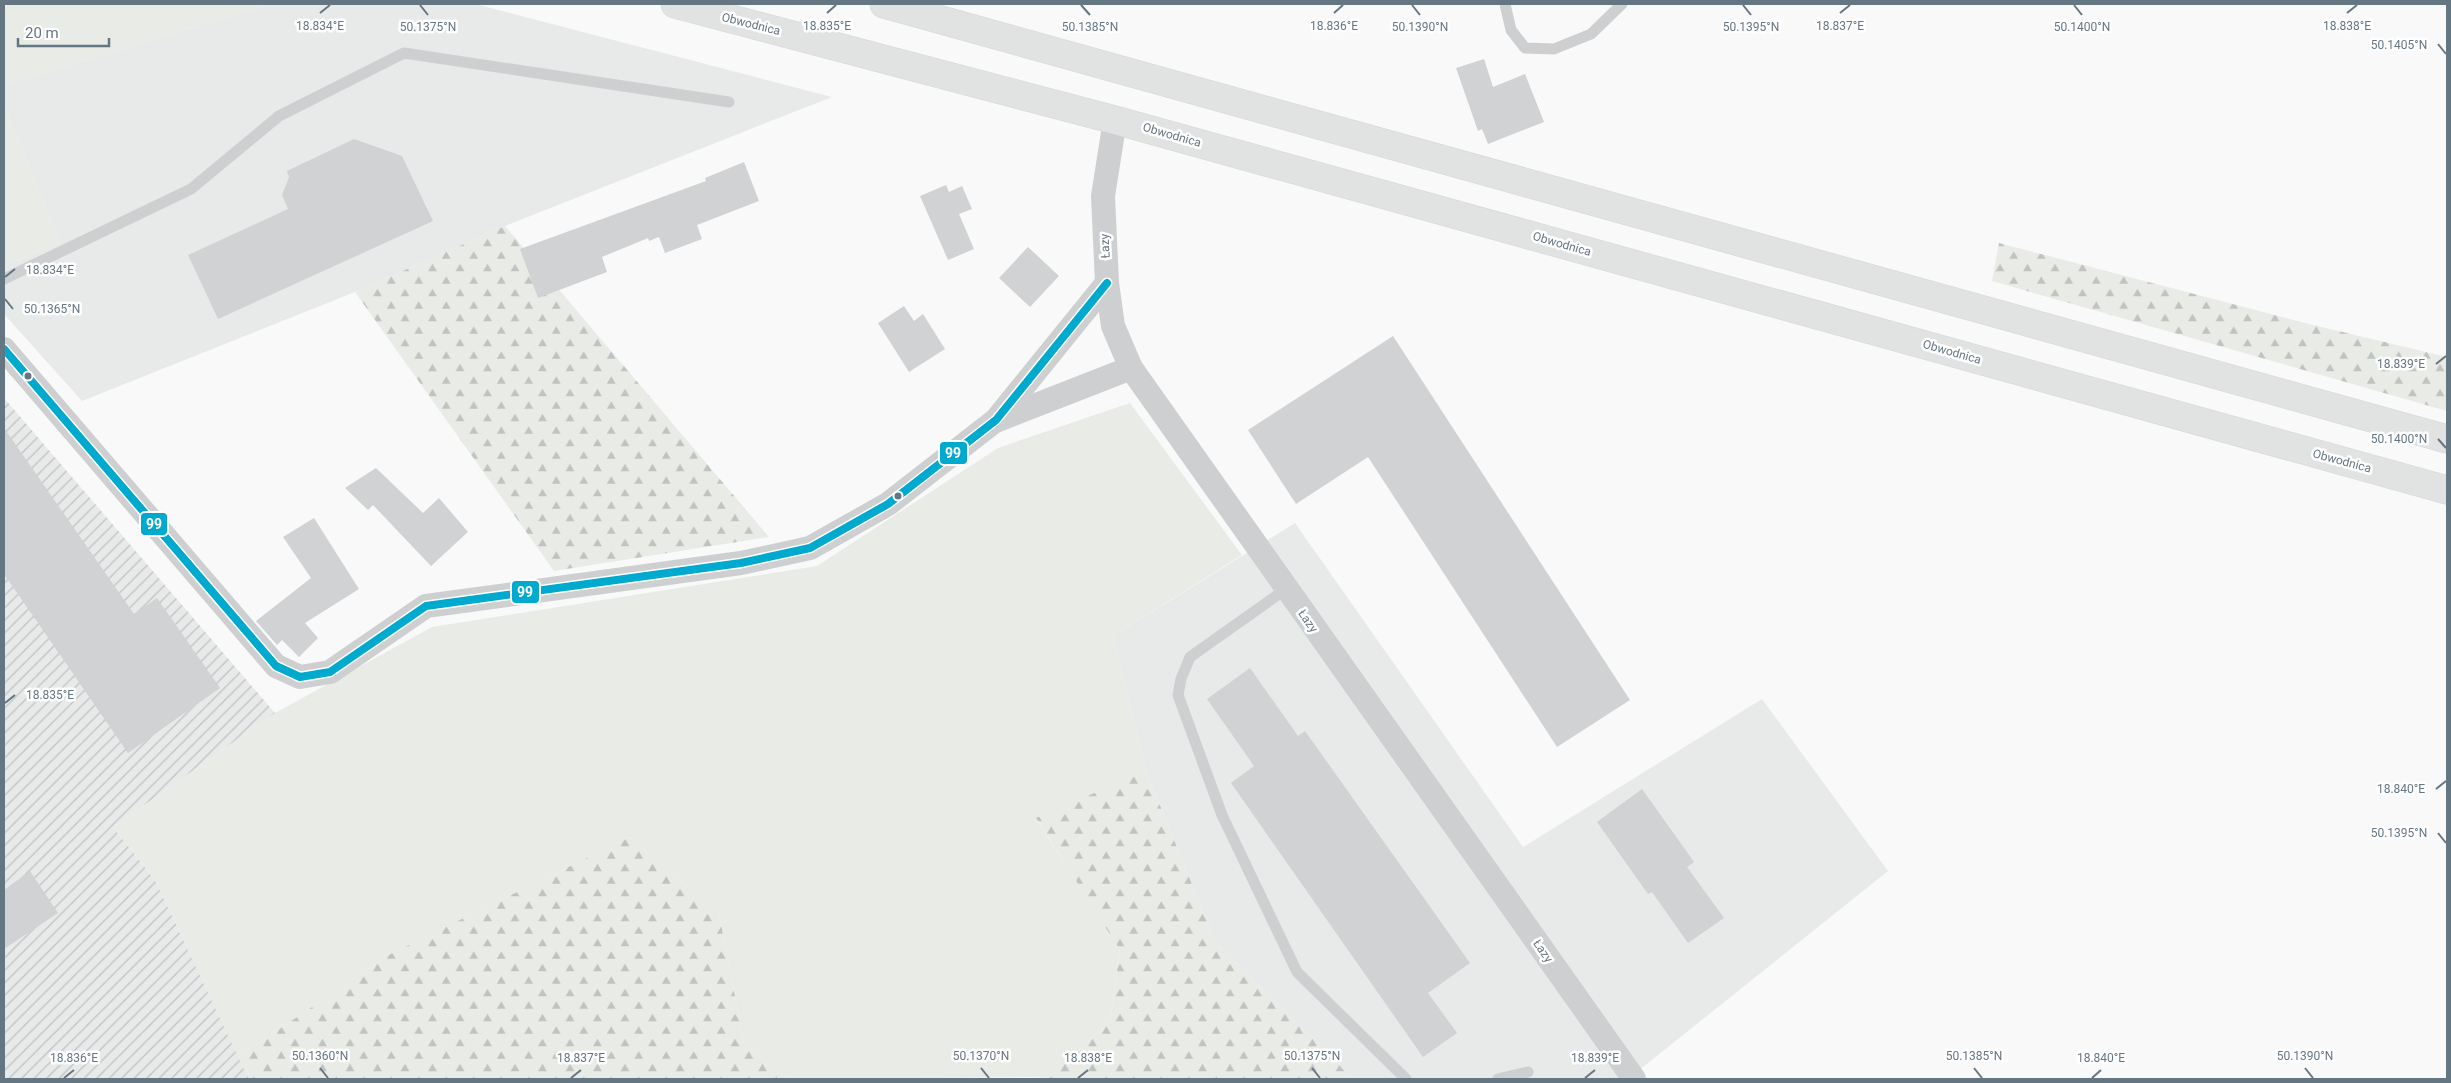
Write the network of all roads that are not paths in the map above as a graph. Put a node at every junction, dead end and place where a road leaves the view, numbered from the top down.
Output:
1 (675, 4) edge
2 (884, 4) edge
3 (1506, 4) edge
4 (1622, 4) edge
5 (729, 102) dead end
6 (1115, 120) junction
7 (4, 279) edge
8 (1107, 283) junction
9 (4, 349) edge
10 (1131, 368) junction
11 (996, 420) junction
12 (2447, 439) edge
13 (2447, 490) edge
14 (1286, 589) junction
15 (1528, 1072) dead end
16 (1406, 1079) edge
17 (1498, 1079) edge
18 (1634, 1079) edge

1 - 6 main road, Obwodnica
2 - 12 main road
3 - 4 lane
5 - 7 lane
6 - 8 street, Łazy
6 - 13 main road, Obwodnica
8 - 10 street, Łazy
8 - 11 street
9 - 11 street
10 - 11 street
10 - 14 street, Łazy
14 - 16 lane
14 - 18 street, Łazy
15 - 17 lane

